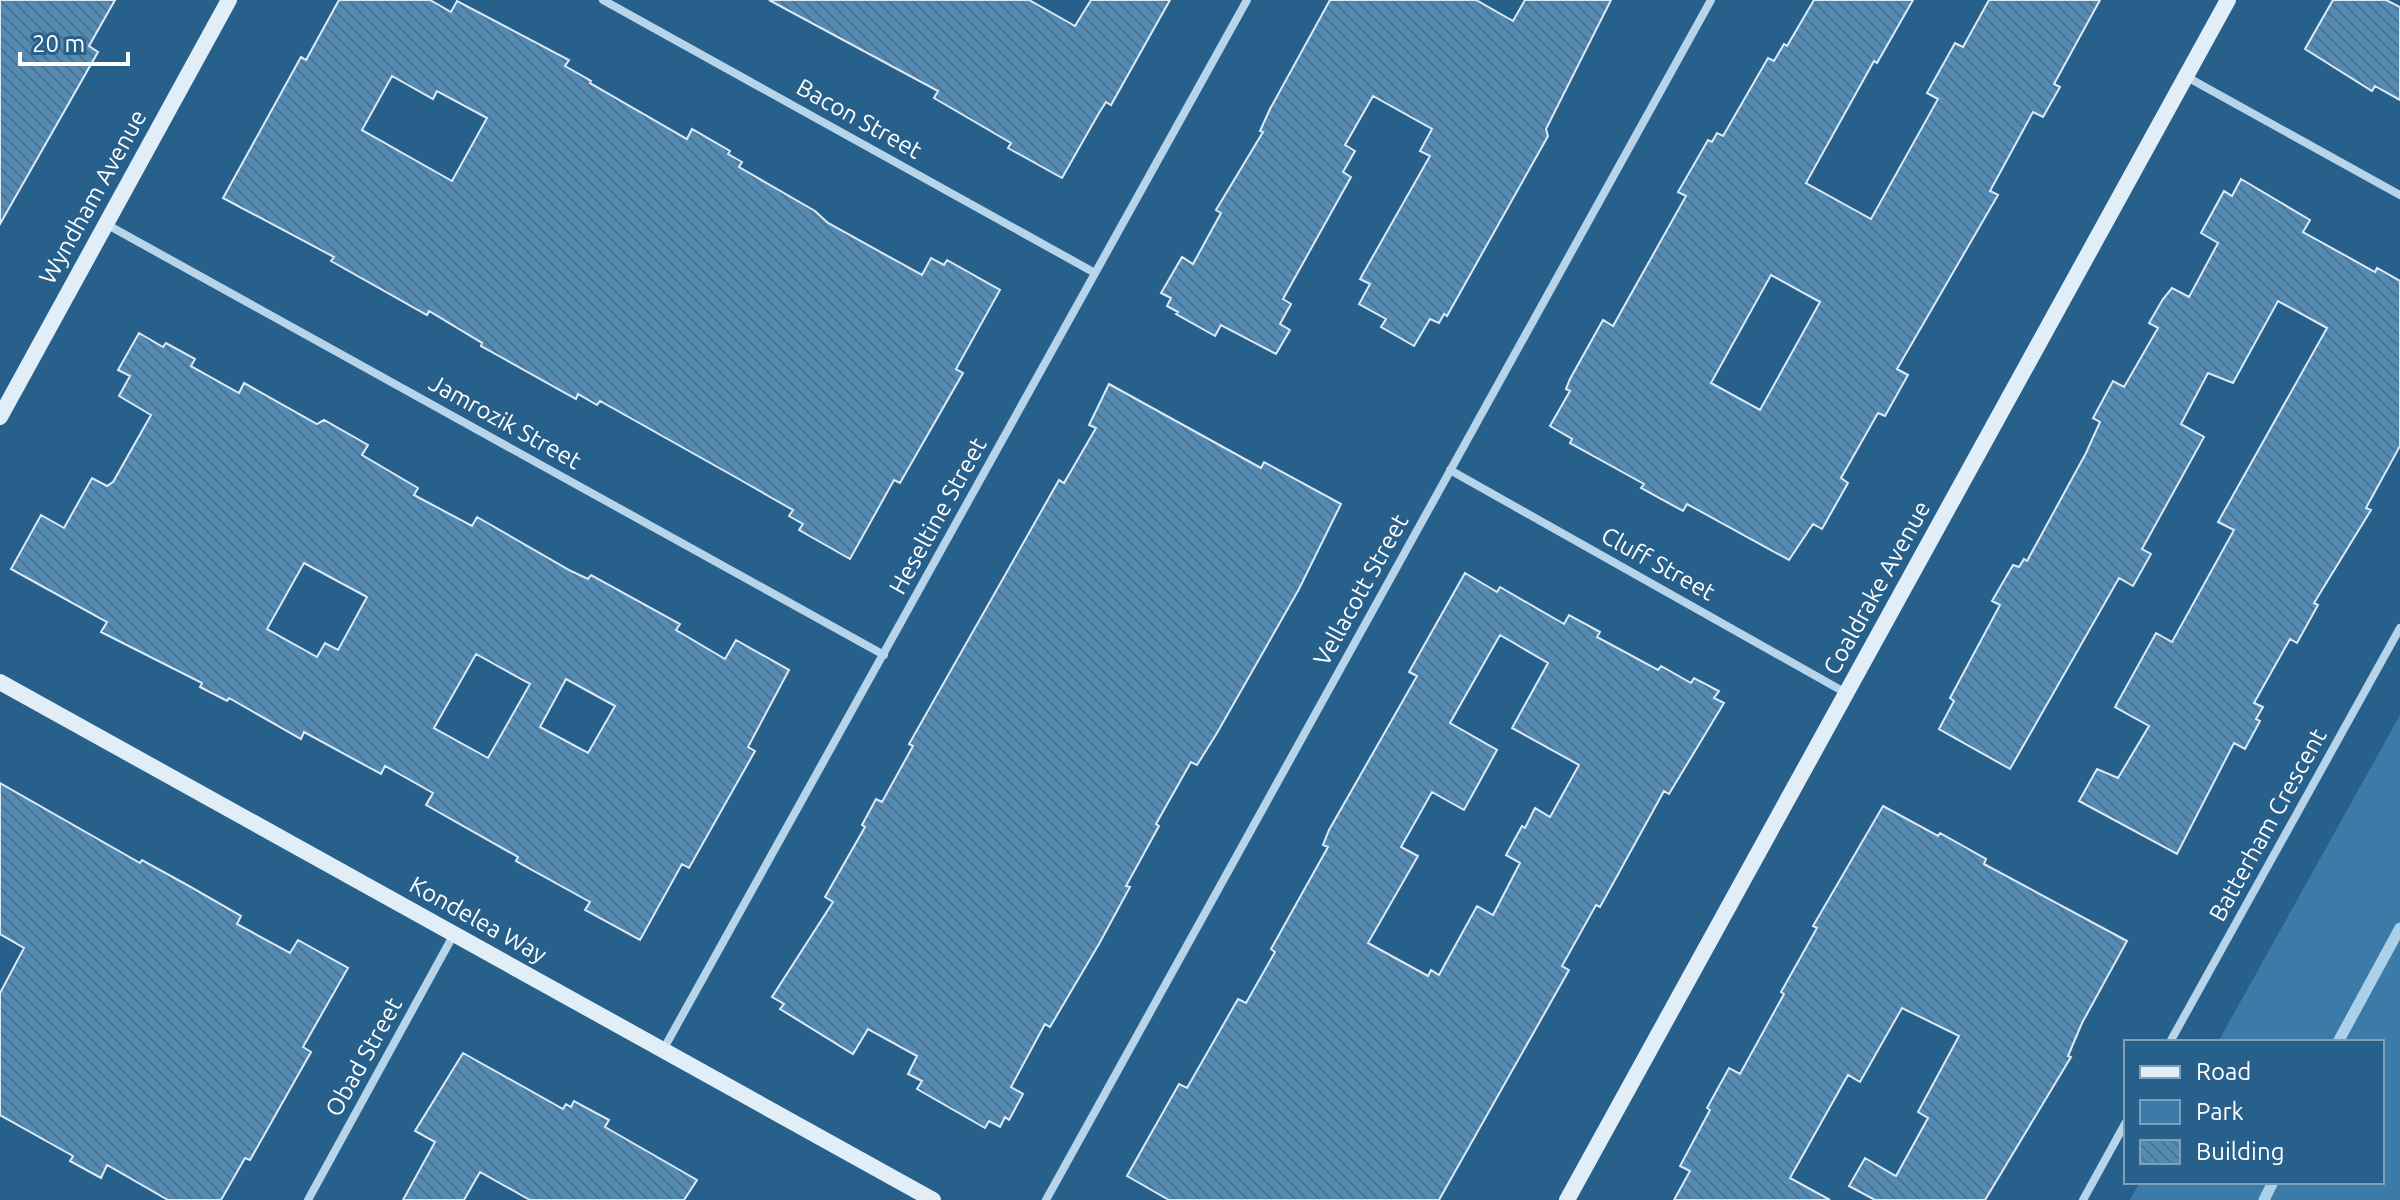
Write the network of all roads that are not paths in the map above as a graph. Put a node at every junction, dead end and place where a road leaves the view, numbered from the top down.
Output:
1 (229, 0) edge
2 (603, 0) edge
3 (1247, 0) edge
4 (1711, 0) edge
5 (2228, 0) edge
6 (2187, 77) junction
7 (2400, 195) edge
8 (106, 224) junction
9 (1095, 273) junction
10 (0, 417) edge
11 (1450, 470) junction
12 (2400, 628) edge
13 (884, 655) junction
14 (0, 682) edge
15 (1846, 693) junction
16 (454, 934) junction
17 (2171, 1040) edge
18 (663, 1051) junction
19 (2124, 1126) edge
20 (308, 1200) edge
21 (933, 1200) edge
22 (1046, 1200) edge
23 (1567, 1200) edge
24 (2083, 1200) edge

1 - 8 street, Wyndham Avenue
2 - 9 street, Bacon Street
3 - 9 street, Heseltine Street
4 - 11 street, Vellacott Street
5 - 6 street, Coaldrake Avenue
6 - 7 street
6 - 15 street, Coaldrake Avenue
8 - 10 street, Wyndham Avenue
8 - 13 street, Jamrozik Street
9 - 13 street, Heseltine Street
11 - 15 street, Cluff Street
11 - 22 street, Vellacott Street
12 - 17 street, Batterham Crescent
13 - 18 street, Heseltine Street
14 - 16 street, Kondelea Way
15 - 23 street, Coaldrake Avenue
16 - 18 street, Kondelea Way
16 - 20 street, Obad Street
18 - 21 street, Kondelea Way
19 - 24 street

